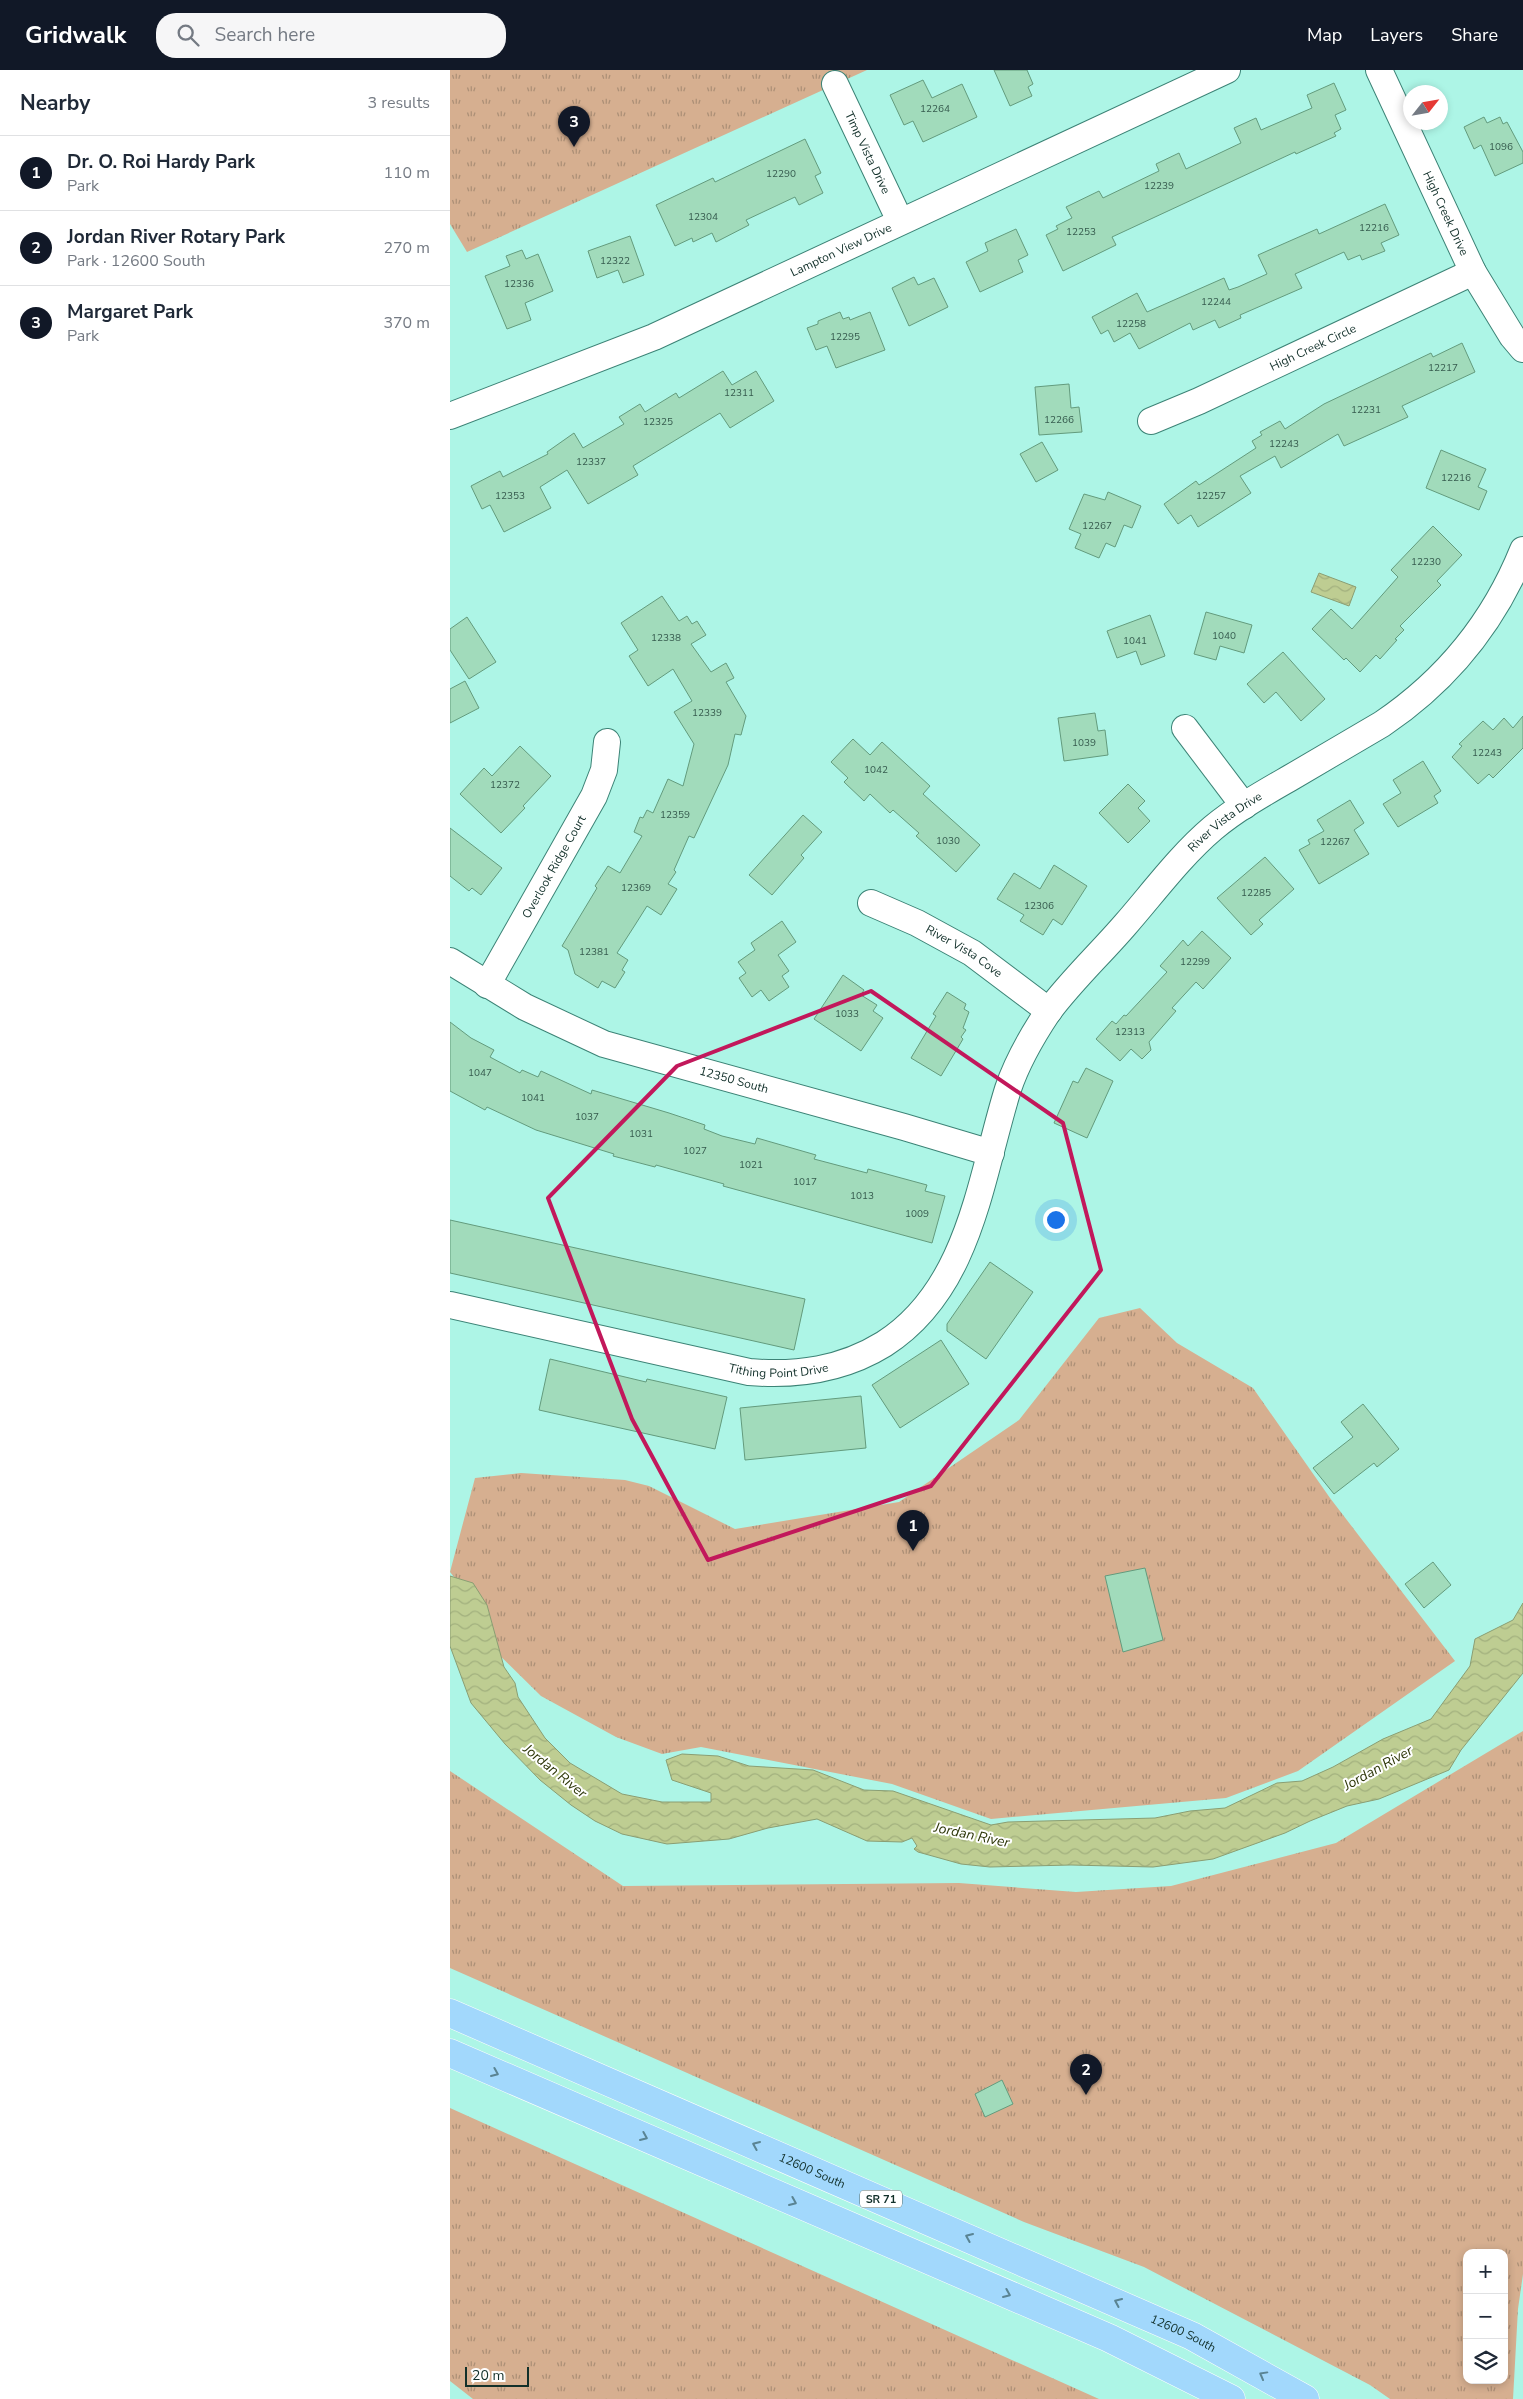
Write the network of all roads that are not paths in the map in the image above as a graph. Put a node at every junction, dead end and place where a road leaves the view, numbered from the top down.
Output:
1 (1227, 70) edge
2 (1379, 70) edge
3 (835, 84) dead end
4 (900, 222) junction
5 (1473, 272) junction
6 (1523, 349) edge
7 (450, 416) edge
8 (1151, 421) dead end
9 (1523, 550) edge
10 (1185, 728) dead end
11 (606, 742) dead end
12 (1244, 806) junction
13 (871, 903) dead end
14 (450, 961) edge
15 (487, 985) junction
16 (1049, 1011) junction
17 (991, 1153) junction
18 (450, 1305) edge
19 (450, 2013) edge
20 (450, 2053) edge
21 (1231, 2399) edge
22 (1305, 2399) edge

1 - 4 street, Lampton View Drive
2 - 5 street, High Creek Drive
3 - 4 street, Timp Vista Drive
4 - 7 street, Lampton View Drive
5 - 6 street, High Creek Drive
5 - 8 street, High Creek Circle
9 - 12 street, River Vista Drive
10 - 12 street
11 - 15 street, Overlook Ridge Court
12 - 16 street, River Vista Drive
13 - 16 street, River Vista Cove
14 - 15 street, 12350 South
15 - 17 street, 12350 South
16 - 17 street, River Vista Drive
17 - 18 street, Tithing Point Drive
22 -> 19 main road, 12600 South / SR 71
20 -> 21 main road

